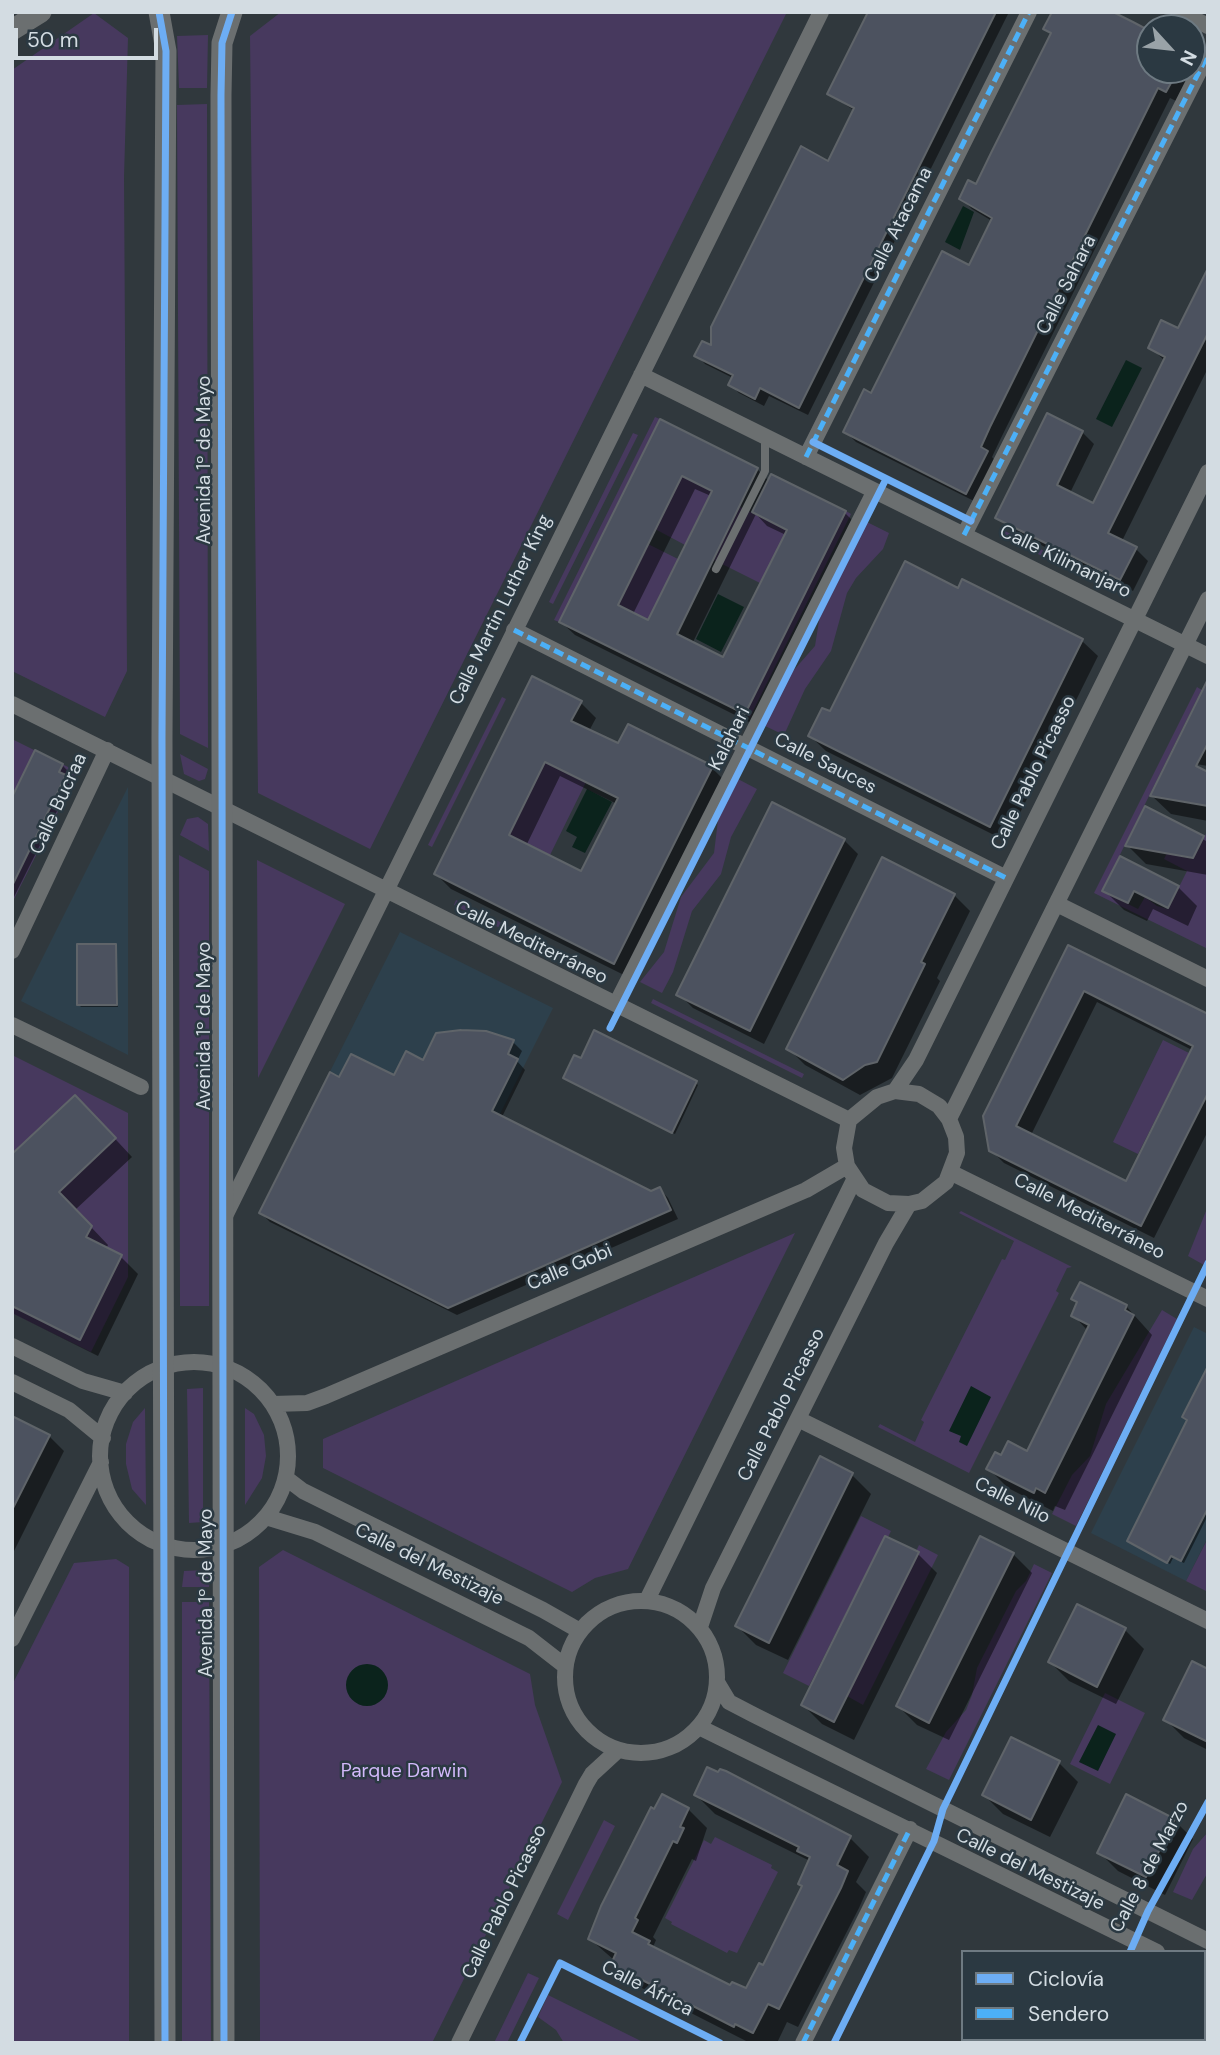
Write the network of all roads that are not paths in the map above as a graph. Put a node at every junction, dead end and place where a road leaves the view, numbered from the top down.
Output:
1 (41, 12) edge
2 (159, 12) edge
3 (232, 12) edge
4 (821, 12) edge
5 (1028, 12) edge
6 (1180, 12) edge
7 (1208, 26) edge
8 (12, 30) edge
9 (1208, 54) edge
10 (641, 375) junction
11 (765, 437) junction
12 (806, 457) junction
13 (1208, 472) edge
14 (873, 490) junction
15 (964, 535) junction
16 (716, 569) dead end
17 (1208, 599) edge
18 (1134, 620) junction
19 (514, 630) junction
20 (1185, 645) junction
21 (1208, 656) edge
22 (12, 704) edge
23 (744, 747) junction
24 (107, 750) junction
25 (163, 778) junction
26 (220, 807) junction
27 (1006, 878) junction
28 (386, 890) junction
29 (1057, 904) junction
30 (12, 951) edge
31 (1208, 979) edge
32 (615, 1002) junction
33 (12, 1025) edge
34 (141, 1087) dead end
35 (895, 1091) junction
36 (949, 1119) junction
37 (849, 1120) junction
38 (850, 1173) junction
39 (952, 1173) junction
40 (909, 1204) junction
41 (220, 1226) junction
42 (1206, 1293) edge
43 (12, 1346) edge
44 (223, 1366) junction
45 (164, 1367) junction
46 (12, 1382) edge
47 (125, 1394) junction
48 (307, 1403) junction
49 (273, 1404) junction
50 (798, 1419) junction
51 (284, 1430) junction
52 (103, 1438) junction
53 (101, 1461) junction
54 (286, 1478) junction
55 (266, 1517) junction
56 (163, 1545) junction
57 (222, 1546) junction
58 (647, 1600) junction
59 (1208, 1621) edge
60 (700, 1627) junction
61 (580, 1631) junction
62 (12, 1639) edge
63 (565, 1666) junction
64 (717, 1682) junction
65 (699, 1727) junction
66 (617, 1751) junction
67 (910, 1829) junction
68 (1208, 1941) edge
69 (1153, 1950) edge
70 (165, 2043) edge
71 (224, 2043) edge
72 (459, 2043) edge
73 (803, 2043) edge

1 - 8 street
2 - 25 street
3 - 26 street, Avenida 1º de Mayo
4 - 10 street, Calle Martin Luther King
5 - 12 street, Calle Atacama
6 - 7 street
9 - 15 street, Calle Sahara
10 - 11 street, Calle Kilimanjaro
10 - 19 street, Calle Martin Luther King
11 - 12 street, Calle Kilimanjaro
11 - 16 lane
12 - 14 street, Calle Kilimanjaro
13 - 18 street, Calle Pablo Picasso
14 - 15 street, Calle Kilimanjaro
14 - 23 street, Kalahari
15 - 18 street, Calle Kilimanjaro
17 - 20 street
18 - 20 street, Calle Kilimanjaro
18 - 27 street, Calle Pablo Picasso
19 - 23 street, Calle Sauces
19 - 28 street, Calle Martin Luther King
20 - 21 street, Calle Kilimanjaro
20 - 29 street
22 - 24 street, Calle Mediterráneo
23 - 27 street, Calle Sauces
23 - 32 street, Kalahari
24 - 25 street, Calle Mediterráneo
24 - 30 street, Calle Bucraa
25 - 26 street, Calle Mediterráneo
25 - 45 street
26 - 28 street, Calle Mediterráneo
26 - 41 street, Avenida 1º de Mayo
27 - 35 street, Calle Pablo Picasso
28 - 32 street, Calle Mediterráneo
28 - 41 street, Calle Martin Luther King
29 - 31 street
29 - 36 street
32 - 37 street, Calle Mediterráneo
33 - 34 street
35 - 36 street
35 - 37 street
36 - 39 street
37 - 38 street
38 - 40 street
38 - 48 street, Calle Gobi
38 - 58 street, Calle Pablo Picasso
39 - 40 street
39 - 42 street, Calle Mediterráneo
40 - 50 street, Calle Pablo Picasso
41 - 44 street, Avenida 1º de Mayo
43 - 47 street
44 - 45 street, Avenida 1º de Mayo
44 - 49 street, Avenida 1º de Mayo
44 - 57 street, Avenida 1º de Mayo
45 - 47 street, Avenida 1º de Mayo
45 - 56 street
46 - 52 street
47 - 52 street, Avenida 1º de Mayo
48 - 49 street, Calle Gobi
48 - 51 street, Calle Gobi
49 - 51 street, Avenida 1º de Mayo
50 - 59 street, Calle Nilo
50 - 60 street, Calle Pablo Picasso
51 - 54 street, Avenida 1º de Mayo
52 - 53 street, Avenida 1º de Mayo
53 - 56 street, Avenida 1º de Mayo
53 - 62 street
54 - 55 street, Avenida 1º de Mayo
54 - 61 street, Calle del Mestizaje
55 - 57 street, Avenida 1º de Mayo
55 - 63 street, Calle del Mestizaje
56 - 57 street, Avenida 1º de Mayo
56 - 70 street
57 - 71 street, Avenida 1º de Mayo
58 - 60 street
58 - 61 street
60 - 64 street
61 - 63 street
63 - 66 street
64 - 65 street
64 - 68 street, Calle del Mestizaje
65 - 66 street
65 - 67 street, Calle del Mestizaje
66 - 72 street, Calle Pablo Picasso
67 - 69 street, Calle del Mestizaje
67 - 73 street

